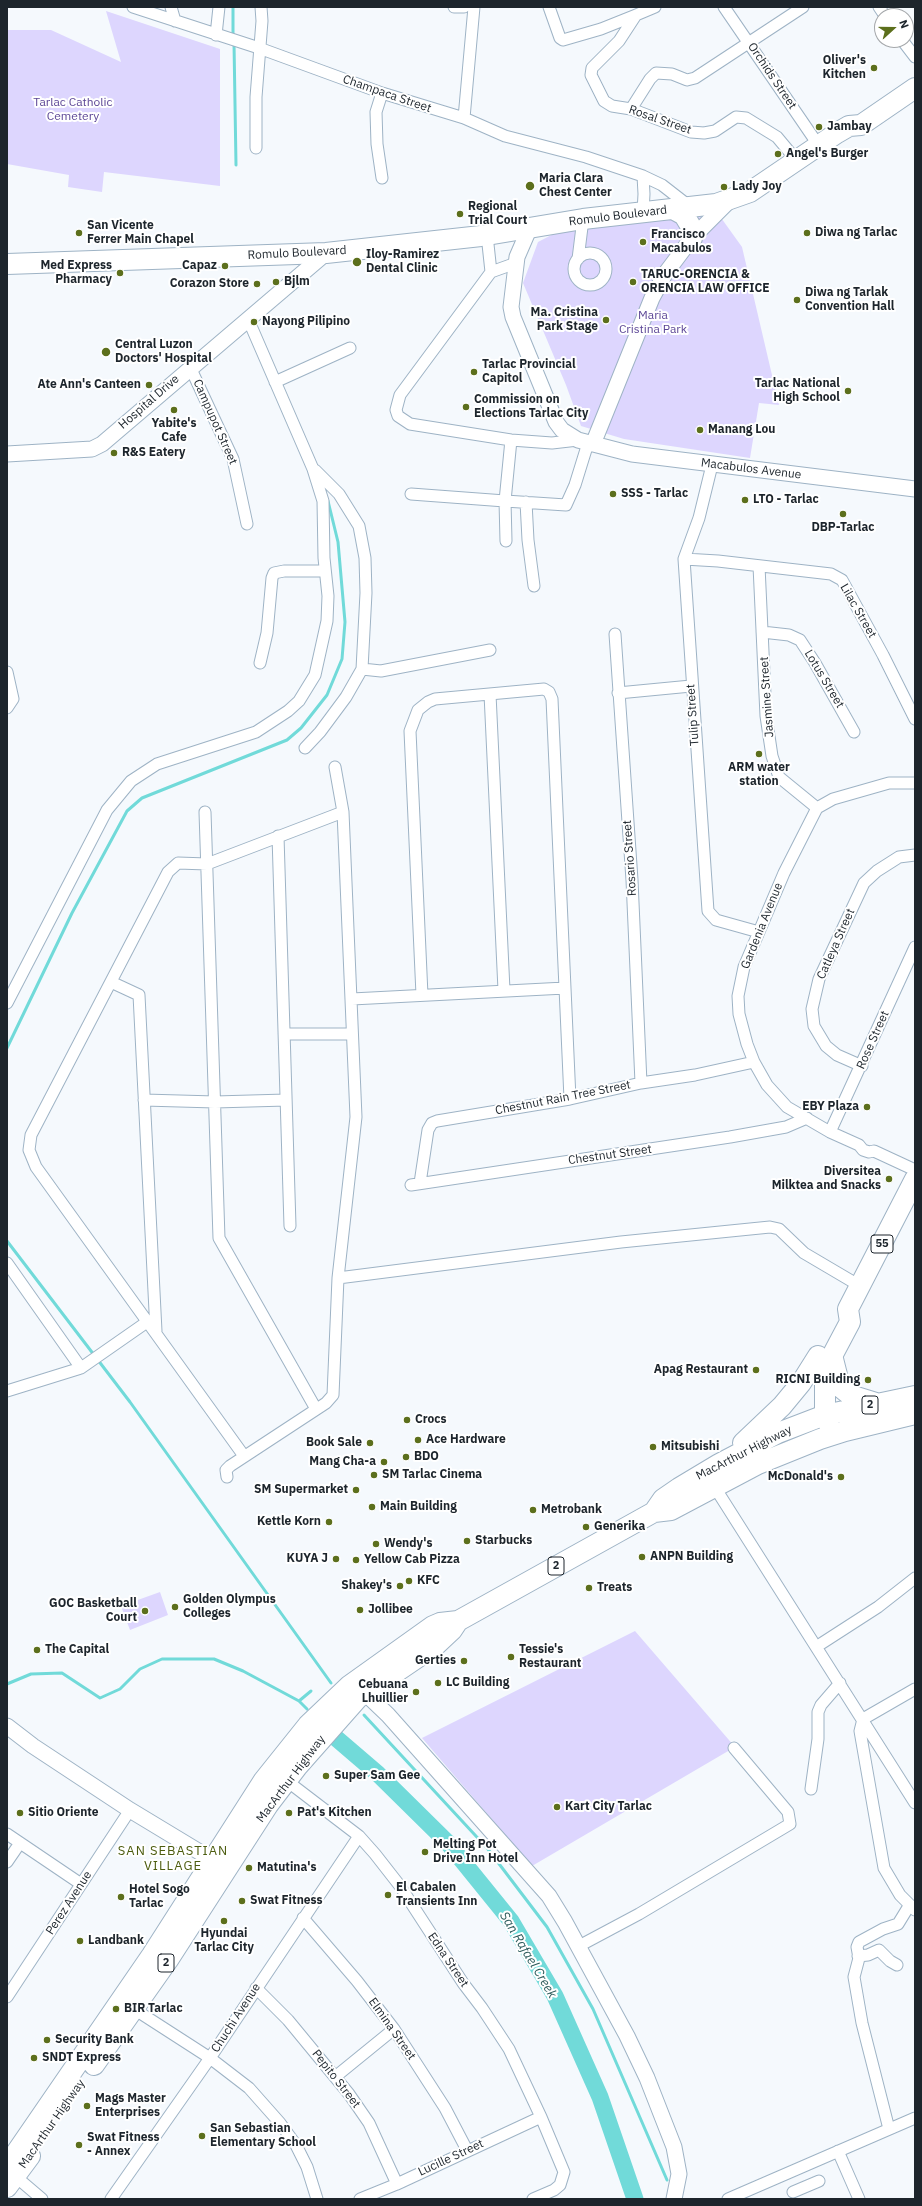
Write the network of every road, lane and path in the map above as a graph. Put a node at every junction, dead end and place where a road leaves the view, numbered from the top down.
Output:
1 (133, 7) edge
2 (171, 7) edge
3 (219, 7) edge
4 (261, 7) edge
5 (454, 7) edge
6 (464, 7) edge
7 (474, 7) edge
8 (549, 7) edge
9 (655, 7) edge
10 (724, 7) edge
11 (802, 7) edge
12 (636, 15) junction
13 (175, 21) junction
14 (219, 35) junction
15 (748, 42) junction
16 (257, 47) junction
17 (908, 48) edge
18 (915, 57) edge
19 (915, 75) edge
20 (915, 88) edge
21 (382, 93) junction
22 (631, 109) junction
23 (464, 118) junction
24 (849, 126) junction
25 (819, 146) junction
26 (256, 148) dead end
27 (797, 161) junction
28 (643, 176) junction
29 (382, 178) dead end
30 (729, 201) junction
31 (682, 208) junction
32 (643, 212) junction
33 (583, 219) junction
34 (530, 227) junction
35 (487, 235) junction
36 (692, 238) junction
37 (326, 253) junction
38 (578, 259) dead end
39 (516, 263) junction
40 (7, 264) edge
41 (491, 272) junction
42 (248, 318) junction
43 (350, 348) dead end
44 (190, 367) junction
45 (275, 382) junction
46 (511, 440) junction
47 (586, 442) junction
48 (7, 454) edge
49 (712, 465) junction
50 (313, 469) junction
51 (915, 489) edge
52 (411, 494) dead end
53 (505, 501) junction
54 (526, 502) junction
55 (247, 524) dead end
56 (506, 541) dead end
57 (684, 559) junction
58 (759, 566) junction
59 (325, 571) junction
60 (534, 586) dead end
61 (762, 632) junction
62 (615, 634) dead end
63 (490, 650) dead end
64 (260, 663) dead end
65 (362, 669) junction
66 (7, 672) edge
67 (691, 686) junction
68 (618, 693) junction
69 (490, 694) junction
70 (7, 708) edge
71 (915, 719) edge
72 (854, 732) dead end
73 (305, 748) dead end
74 (334, 767) dead end
75 (915, 783) edge
76 (818, 808) junction
77 (205, 812) dead end
78 (344, 812) junction
79 (278, 836) junction
80 (915, 855) edge
81 (207, 864) junction
82 (759, 932) junction
83 (915, 947) edge
84 (111, 982) junction
85 (565, 988) junction
86 (504, 990) junction
87 (422, 995) junction
88 (352, 999) junction
89 (7, 1002) edge
90 (284, 1034) junction
91 (352, 1034) junction
92 (754, 1062) junction
93 (862, 1066) junction
94 (641, 1083) junction
95 (570, 1099) junction
96 (144, 1100) junction
97 (286, 1100) junction
98 (215, 1102) junction
99 (807, 1118) junction
100 (830, 1132) junction
101 (915, 1170) edge
102 (915, 1179) edge
103 (415, 1184) joint
104 (290, 1226) dead end
105 (7, 1263) edge
106 (338, 1278) junction
107 (860, 1286) junction
108 (147, 1322) junction
109 (156, 1331) junction
110 (825, 1356) junction
111 (83, 1366) junction
112 (7, 1391) edge
113 (915, 1396) edge
114 (878, 1404) junction
115 (316, 1409) junction
116 (915, 1414) edge
117 (819, 1417) junction
118 (826, 1437) junction
119 (244, 1456) junction
120 (719, 1464) junction
121 (227, 1477) dead end
122 (714, 1486) junction
123 (654, 1512) junction
124 (915, 1578) edge
125 (458, 1620) junction
126 (816, 1647) junction
127 (840, 1684) junction
128 (915, 1689) edge
129 (365, 1693) junction
130 (863, 1719) junction
131 (7, 1726) edge
132 (734, 1748) dead end
133 (287, 1781) junction
134 (811, 1790) dead end
135 (915, 1803) edge
136 (130, 1810) junction
137 (7, 1834) edge
138 (359, 1836) junction
139 (20, 1843) junction
140 (7, 1862) edge
141 (220, 1865) junction
142 (81, 1884) junction
143 (912, 1908) edge
144 (303, 1918) junction
145 (579, 1946) junction
146 (858, 1956) junction
147 (897, 1965) dead end
148 (256, 1988) junction
149 (7, 1997) edge
150 (134, 2009) junction
151 (394, 2029) junction
152 (210, 2058) junction
153 (335, 2077) junction
154 (541, 2117) junction
155 (915, 2118) edge
156 (889, 2129) junction
157 (466, 2150) junction
158 (838, 2152) junction
159 (786, 2174) junction
160 (10, 2176) edge
161 (819, 2181) dead end
162 (398, 2184) junction
163 (794, 2196) edge
164 (42, 2199) edge
165 (111, 2199) edge
166 (317, 2199) edge
167 (360, 2199) edge
168 (533, 2199) edge
169 (674, 2199) edge
170 (728, 2199) edge
171 (859, 2199) edge

1 - 13 street, Champaca Street
2 - 13 street
3 - 14 street
4 - 16 street
5 - 6 street
7 - 23 street
8 - 12 street
9 - 12 street
10 - 15 street, Orchids Street
11 - 15 street
12 - 22 street, Rosal Street
13 - 14 street, Champaca Street
14 - 16 street, Champaca Street
15 - 22 street
15 - 25 street, Orchids Street
16 - 21 street, Champaca Street
16 - 26 street
17 - 18 street
19 - 24 highway, Romulo Boulevard
20 - 24 highway, Romulo Boulevard
21 - 23 street, Champaca Street
21 - 29 street
22 - 27 street, Rosal Street
23 - 28 street, Champaca Street
24 - 25 highway, Romulo Boulevard
25 - 27 highway, Romulo Boulevard
27 - 30 highway, Romulo Boulevard
28 - 31 street, Champaca Street
28 - 32 street
30 - 31 highway, Romulo Boulevard
30 - 36 street
31 - 32 highway, Romulo Boulevard
31 - 36 highway
32 - 33 highway, Romulo Boulevard
33 - 34 highway, Romulo Boulevard
33 - 38 street
34 - 35 highway, Romulo Boulevard
34 - 39 street, Macabulos Avenue
35 - 37 highway, Romulo Boulevard
35 - 41 street
36 - 47 street
37 - 40 highway, Romulo Boulevard
37 - 42 street, Hospital Drive
39 - 41 street
39 - 47 street, Macabulos Avenue
41 - 46 street
42 - 44 street, Hospital Drive
42 - 45 street
43 - 45 street
44 - 48 street, Hospital Drive
44 - 55 street, Campupot Street
45 - 50 street
46 - 47 street
46 - 53 street
47 - 49 street, Macabulos Avenue
47 - 54 street
49 - 51 street, Macabulos Avenue
49 - 57 street, Tulip Street
50 - 59 street
50 - 65 street
52 - 53 street
53 - 54 street
53 - 56 street
54 - 60 street
57 - 58 street, Lilac Street
57 - 67 street, Tulip Street
58 - 61 street, Jasmine Street
58 - 71 street, Lilac Street
59 - 64 street
59 - 89 street
61 - 72 street, Lotus Street
61 - 76 street, Jasmine Street
62 - 68 street, Rosario Street
63 - 65 street
65 - 73 street
66 - 70 street
67 - 68 street
67 - 82 street, Tulip Street
68 - 94 street, Rosario Street
69 - 85 street
69 - 86 street
69 - 87 street
74 - 78 street
75 - 76 street
76 - 82 street, Gardenia Avenue
77 - 81 street
78 - 79 street
78 - 88 street
79 - 81 street
79 - 90 street
80 - 93 street, Catleya Street
81 - 84 street
81 - 98 street
82 - 92 street, Gardenia Avenue
83 - 93 street, Rose Street
84 - 96 street
84 - 108 street
85 - 86 street
85 - 95 street
86 - 87 street
87 - 88 street
88 - 91 street
90 - 91 street
90 - 97 street
91 - 106 street
92 - 94 street, Chestnut Rain Tree Street
92 - 99 street, Gardenia Avenue
93 - 100 street, Rose Street
94 - 95 street, Chestnut Rain Tree Street
95 - 103 street, Chestnut Rain Tree Street
96 - 98 street
96 - 109 street
97 - 98 street
97 - 104 street
98 - 115 street
99 - 100 street, Gardenia Avenue
99 - 103 street, Chestnut Street
100 - 101 street, Gardenia Avenue
102 - 107 highway, 55
105 - 111 street
106 - 107 street
106 - 115 street
107 - 110 highway, 55
108 - 109 street
108 - 111 street
109 - 119 street
110 - 114 highway
110 - 117 highway, 55
110 - 120 highway
111 - 112 street
113 - 114 highway, MacArthur Highway / 2
114 - 117 highway, MacArthur Highway / 2
115 - 119 street
116 - 118 highway, MacArthur Highway / 2
117 - 118 highway, 55
117 - 120 highway, MacArthur Highway / 2
118 - 122 highway, MacArthur Highway / 2
119 - 121 street
120 - 123 highway, MacArthur Highway / 2
122 - 123 highway, MacArthur Highway / 2
122 - 126 street
123 - 125 highway, MacArthur Highway / 2
124 - 126 street
125 - 129 highway, MacArthur Highway / 2
125 - 141 highway, MacArthur Highway / 2
126 - 127 street
127 - 130 street
127 - 134 street
128 - 130 street
129 - 133 highway, MacArthur Highway / 2
129 - 145 street
130 - 135 street
130 - 143 street
131 - 136 street
132 - 145 street
133 - 138 street, Edna Street
133 - 141 highway, MacArthur Highway / 2
136 - 141 street
136 - 142 street, Perez Avenue
137 - 139 street
138 - 144 street, Chuchi Avenue
138 - 154 street, Edna Street
139 - 140 street
139 - 142 street
141 - 150 highway, MacArthur Highway / 2
141 - 160 highway, MacArthur Highway / 2
142 - 149 street, Perez Avenue
143 - 146 street
144 - 148 street, Chuchi Avenue
144 - 151 street, Elmina Street
145 - 169 street
146 - 147 street
146 - 156 street
148 - 152 street, Chuchi Avenue
148 - 153 street, Pepito Street
150 - 152 street
150 - 160 highway, MacArthur Highway / 2
151 - 153 street
151 - 157 street, Elmina Street
152 - 165 street, Chuchi Avenue
152 - 166 street
153 - 162 street, Pepito Street
154 - 157 street, Lucille Street
154 - 168 street, Edna Street
155 - 156 street
156 - 158 street
157 - 162 street, Lucille Street
158 - 159 street
158 - 171 street
159 - 163 street
159 - 170 street
160 - 164 street
161 - 163 street
162 - 167 street, Lucille Street

